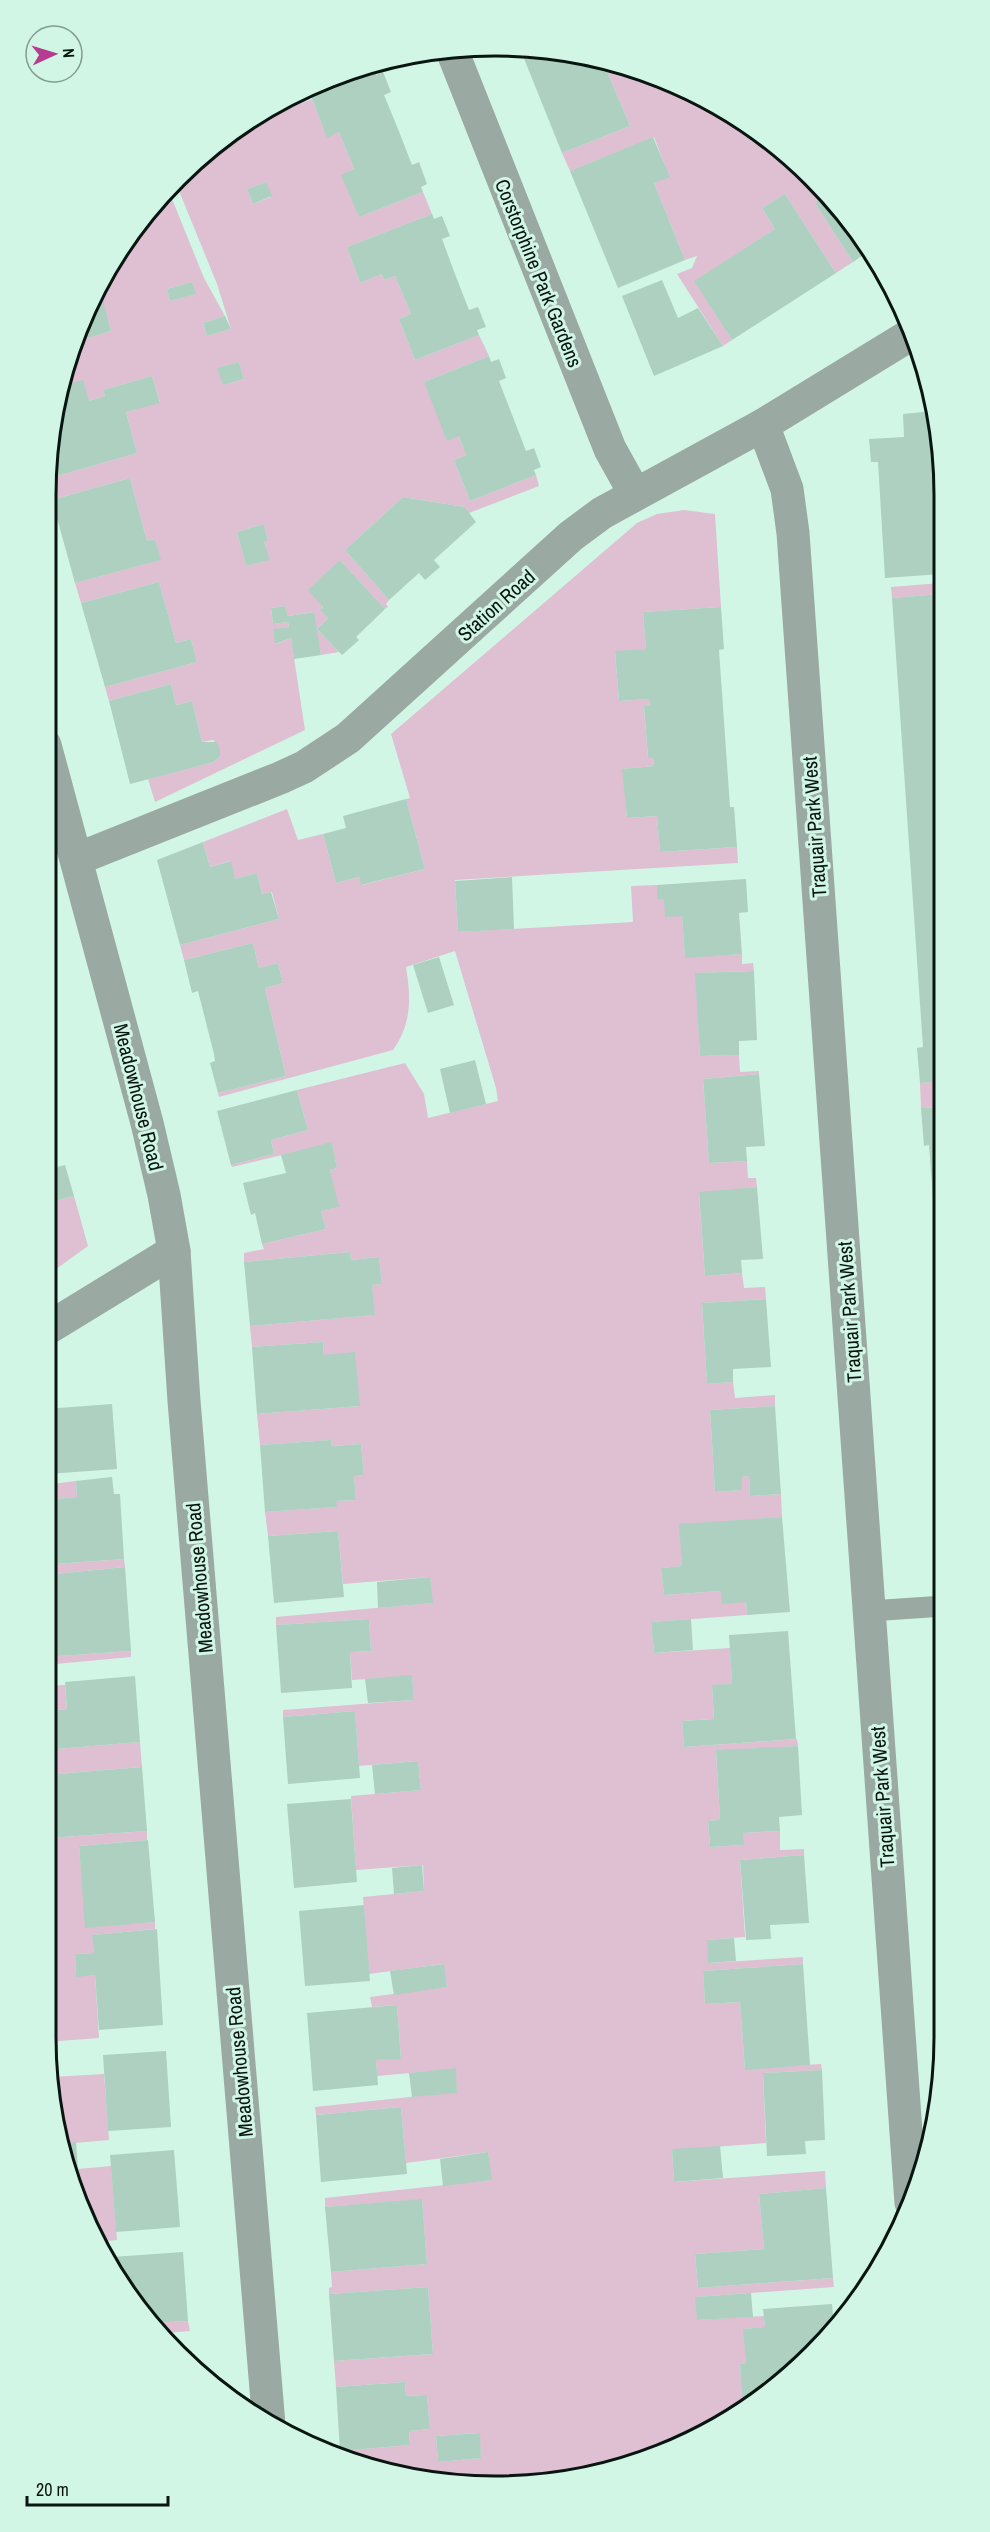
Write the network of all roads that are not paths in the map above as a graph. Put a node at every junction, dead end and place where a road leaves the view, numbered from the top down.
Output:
1 (455, 57) edge
2 (905, 337) edge
3 (763, 425) junction
4 (635, 494) junction
5 (56, 784) edge
6 (77, 859) junction
7 (174, 1251) junction
8 (56, 1323) edge
9 (934, 1607) edge
10 (870, 1611) junction
11 (910, 2182) edge
12 (268, 2413) edge

1 - 4 street, Corstorphine Park Gardens
2 - 3 street, Station Road
3 - 4 street, Station Road
3 - 10 street, Traquair Park West
4 - 6 street, Station Road
5 - 6 street, Meadowhouse Road
6 - 7 street, Meadowhouse Road
7 - 8 street
7 - 12 street, Meadowhouse Road
9 - 10 lane
10 - 11 street, Traquair Park West

